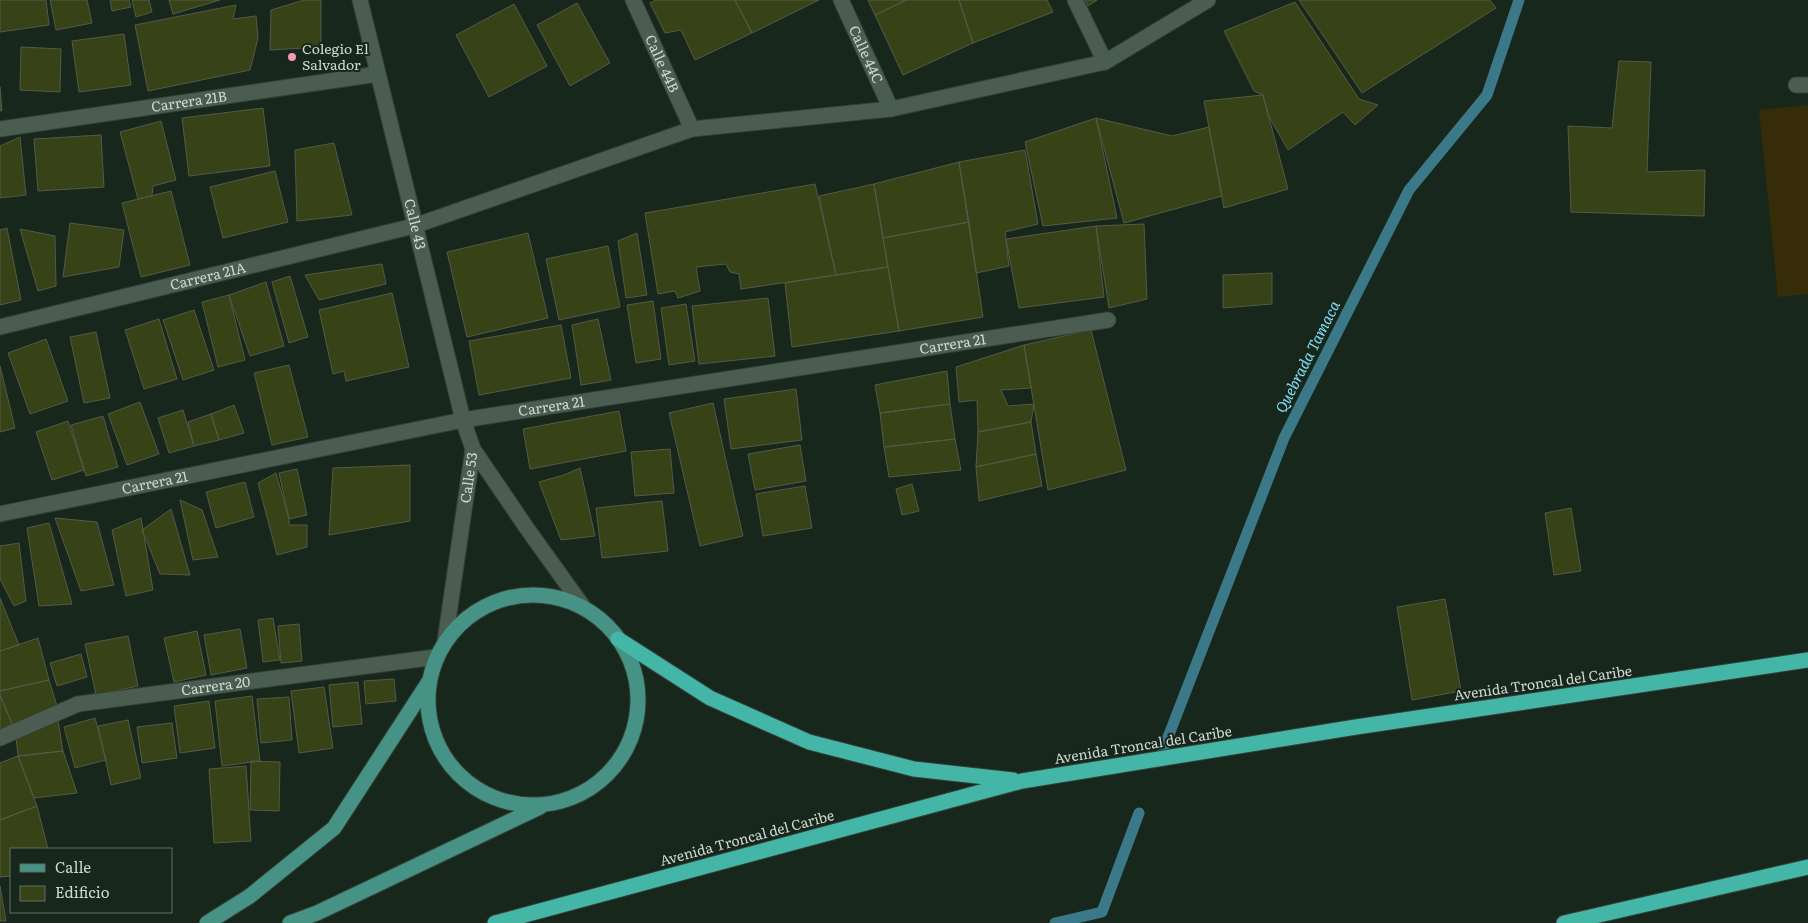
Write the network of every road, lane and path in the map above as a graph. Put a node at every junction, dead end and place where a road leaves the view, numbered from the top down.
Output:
1 (360, 0) edge
2 (632, 0) edge
3 (840, 0) edge
4 (1075, 0) edge
5 (1208, 0) edge
6 (1105, 62) junction
7 (378, 74) junction
8 (891, 110) junction
9 (0, 129) edge
10 (692, 129) junction
11 (414, 226) junction
12 (1108, 320) dead end
13 (0, 327) edge
14 (463, 420) junction
15 (473, 449) junction
16 (0, 514) edge
17 (584, 608) junction
18 (618, 639) junction
19 (445, 641) junction
20 (436, 657) junction
21 (1808, 660) edge
22 (429, 682) junction
23 (0, 738) edge
24 (1022, 781) junction
25 (541, 807) junction
26 (1808, 867) edge
27 (208, 923) edge
28 (290, 923) edge
29 (495, 923) edge
30 (1564, 923) edge

1 - 7 street, Calle 43
2 - 10 street, Calle 44B
3 - 8 street, Calle 44C
4 - 6 street
5 - 6 street, Carrera 21A
6 - 8 street, Carrera 21A
7 - 9 street, Carrera 21B
7 - 11 street, Calle 43
8 - 10 street, Carrera 21A
10 - 11 street, Carrera 21A
11 - 13 street, Carrera 21A
11 - 14 street, Calle 43
12 - 14 street, Carrera 21
14 - 15 street, Calle 43
14 - 16 street, Carrera 21
15 - 17 street, Calle 53
15 - 19 street, Calle 53
17 - 18 main road
17 - 19 main road
18 - 24 highway
18 - 25 main road
19 - 20 main road
20 - 22 main road
20 - 23 street, Carrera 20
21 - 24 highway, Avenida Troncal del Caribe
22 - 25 main road
22 - 27 main road
24 - 29 highway, Avenida Troncal del Caribe
25 - 28 main road
26 - 30 highway

